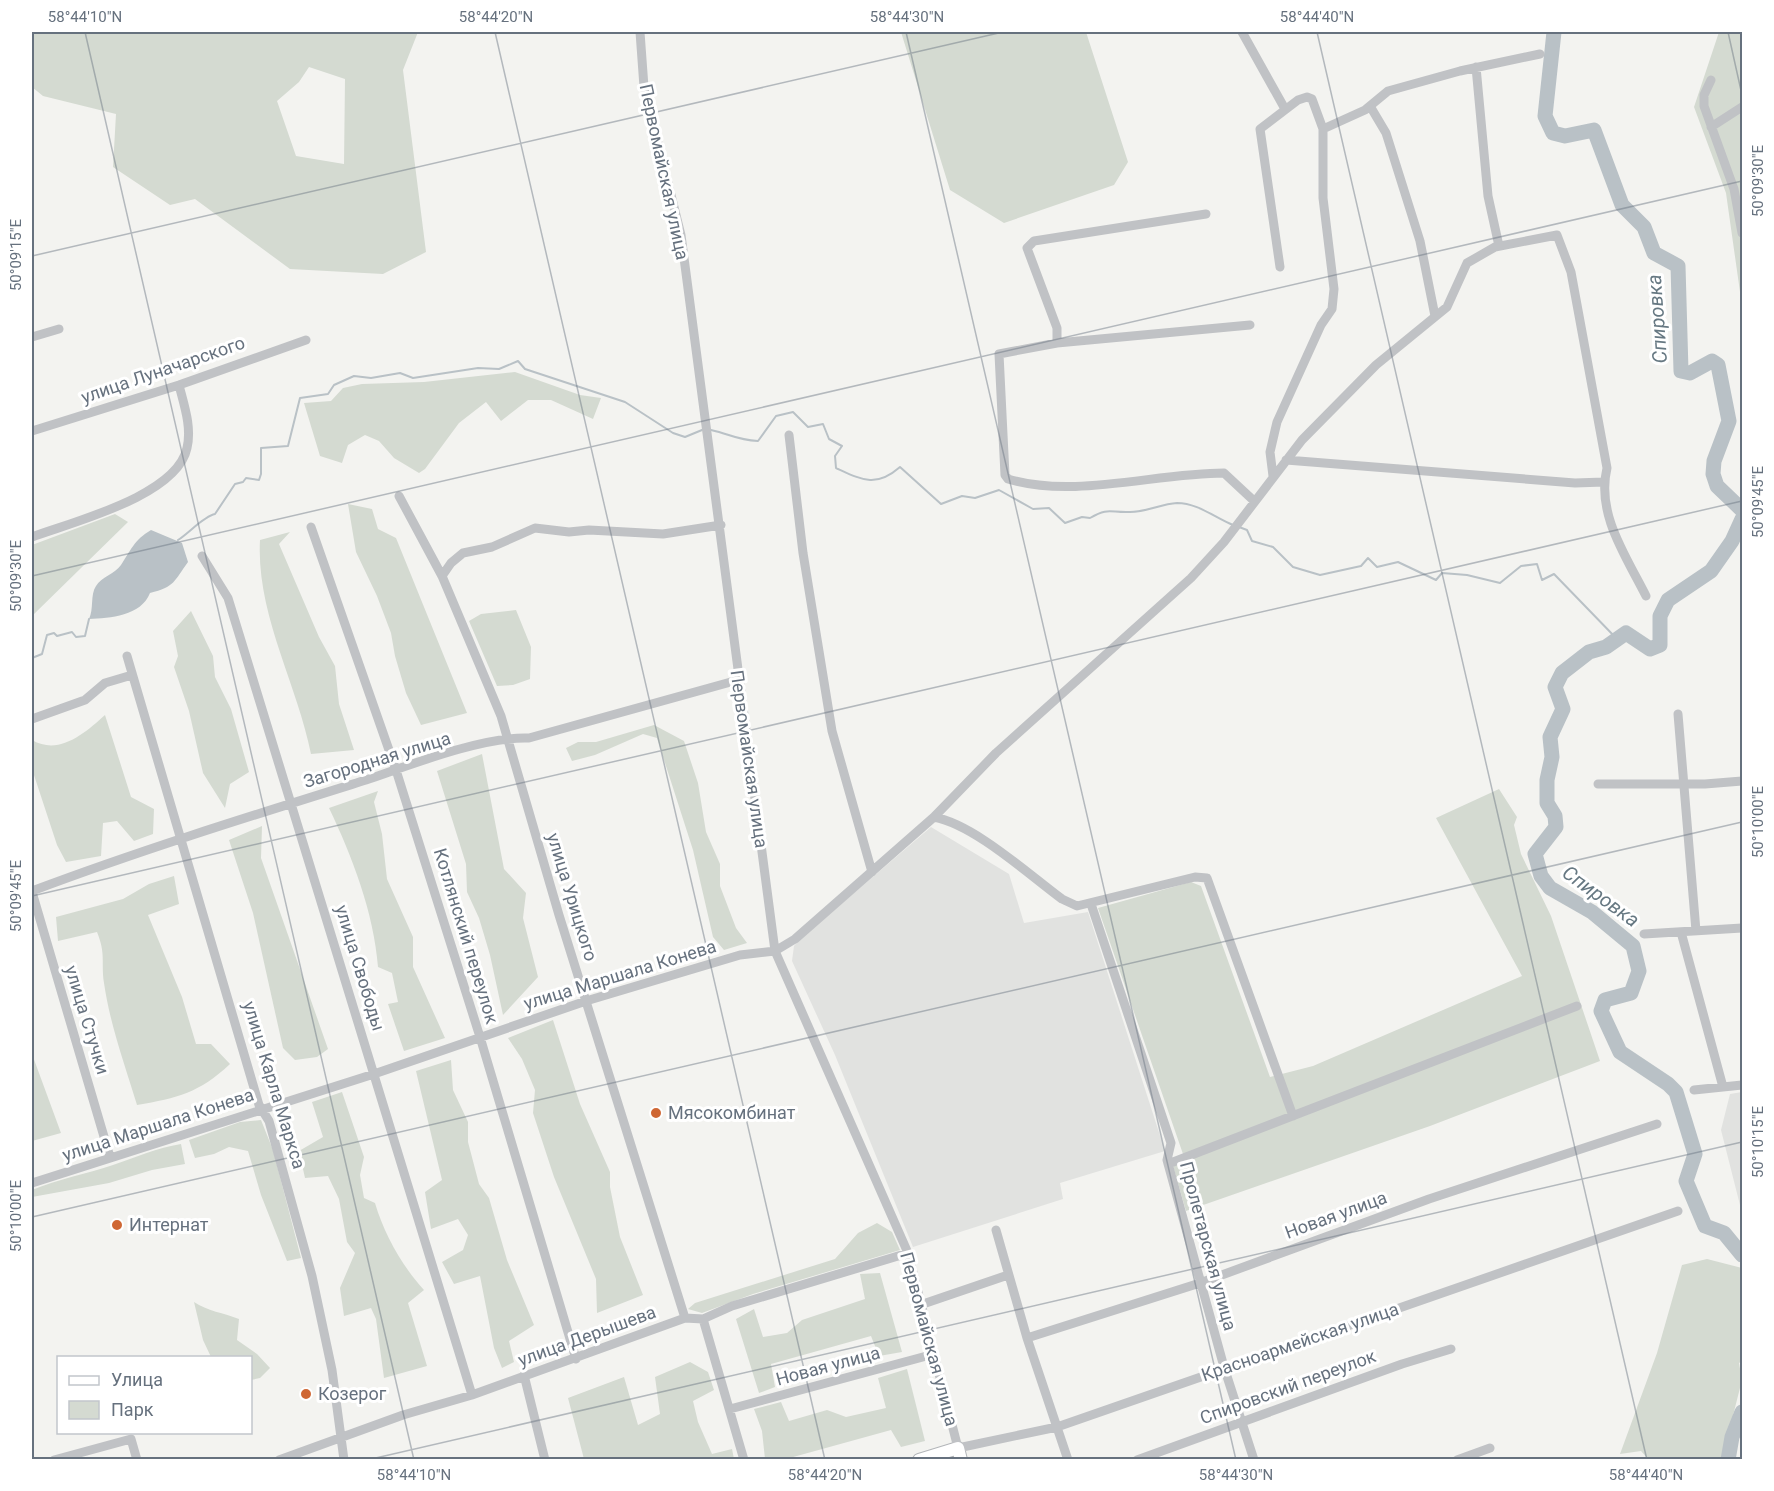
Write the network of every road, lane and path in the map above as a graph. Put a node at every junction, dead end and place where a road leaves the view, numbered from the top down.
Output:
1 (640, 32) edge
2 (1242, 32) edge
3 (1539, 54) dead end
4 (1476, 67) junction
5 (1711, 80) dead end
6 (1370, 106) junction
7 (1743, 107) edge
8 (1285, 109) junction
9 (1711, 127) junction
10 (1323, 129) junction
11 (1740, 196) edge
12 (1206, 214) dead end
13 (1743, 233) edge
14 (1499, 246) junction
15 (1280, 267) dead end
16 (1435, 316) junction
17 (1250, 325) dead end
18 (59, 329) dead end
19 (32, 337) edge
20 (306, 340) dead end
21 (1057, 344) junction
22 (179, 385) junction
23 (32, 431) edge
24 (789, 435) dead end
25 (1286, 460) junction
26 (1273, 476) junction
27 (1604, 482) junction
28 (399, 496) dead end
29 (1253, 500) junction
30 (720, 525) junction
31 (311, 527) dead end
32 (32, 537) edge
33 (202, 556) dead end
34 (442, 576) junction
35 (1646, 596) dead end
36 (127, 656) dead end
37 (132, 675) junction
38 (738, 680) junction
39 (1678, 714) dead end
40 (32, 719) edge
41 (508, 737) junction
42 (396, 770) junction
43 (1743, 781) edge
44 (1598, 784) dead end
45 (1684, 784) junction
46 (293, 803) junction
47 (934, 817) junction
48 (182, 840) junction
49 (872, 872) junction
50 (32, 891) edge
51 (1091, 904) junction
52 (1743, 928) edge
53 (1696, 931) junction
54 (1681, 932) junction
55 (1644, 934) dead end
56 (775, 951) junction
57 (586, 1001) junction
58 (1577, 1006) dead end
59 (480, 1037) junction
60 (374, 1074) junction
61 (1743, 1085) edge
62 (1723, 1087) junction
63 (1694, 1090) dead end
64 (262, 1109) junction
65 (1293, 1116) junction
66 (1657, 1124) dead end
67 (110, 1156) junction
68 (1168, 1164) junction
69 (32, 1183) edge
70 (1678, 1211) dead end
71 (996, 1230) dead end
72 (908, 1253) junction
73 (1008, 1275) junction
74 (1200, 1283) junction
75 (923, 1304) junction
76 (685, 1318) junction
77 (703, 1319) junction
78 (1027, 1338) junction
79 (1451, 1348) dead end
80 (934, 1354) junction
81 (576, 1359) junction
82 (1224, 1367) junction
83 (524, 1375) junction
84 (472, 1395) junction
85 (730, 1409) junction
86 (1242, 1422) junction
87 (1056, 1426) junction
88 (343, 1437) junction
89 (1490, 1448) dead end
90 (959, 1454) edge
91 (54, 1460) edge
92 (137, 1460) edge
93 (279, 1460) edge
94 (344, 1460) edge
95 (545, 1460) edge
96 (744, 1460) edge
97 (919, 1460) edge
98 (1068, 1460) edge
99 (1137, 1460) edge
100 (1254, 1460) edge
101 (1457, 1460) edge

1 - 30 street, Первомайская улица
2 - 8 street
3 - 4 street
4 - 6 street
4 - 14 street
5 - 9 street
6 - 10 street
6 - 16 street
7 - 9 street
8 - 10 street
8 - 15 street
9 - 11 street
10 - 26 street
11 - 13 street
12 - 21 street
14 - 16 street
14 - 27 street
16 - 25 street
17 - 21 street
18 - 19 street
20 - 22 street, улица Луначарского
21 - 29 street
22 - 23 street, улица Луначарского
22 - 32 street
24 - 49 street
25 - 26 street
25 - 27 street
26 - 29 street
27 - 35 street
28 - 34 street, улица Урицкого
29 - 47 street
30 - 34 street
30 - 38 street, Первомайская улица
31 - 42 street, Котлянский переулок
33 - 46 street, улица Свободы
34 - 41 street, улица Урицкого
36 - 37 street, улица Карла Маркса
37 - 40 street
37 - 48 street, улица Карла Маркса
38 - 41 street, Загородная улица
38 - 56 street, Первомайская улица
39 - 45 street
41 - 42 street, Загородная улица
41 - 57 street, улица Урицкого
42 - 46 street, Загородная улица
42 - 59 street, Котлянский переулок
43 - 45 street
44 - 45 street
45 - 53 street
46 - 48 street, Загородная улица
46 - 60 street, улица Свободы
47 - 49 street
47 - 51 street
48 - 50 street, Загородная улица
48 - 64 street, улица Карла Маркса
49 - 56 street
50 - 67 street, улица Стучки
51 - 65 street
51 - 68 street, Пролетарская улица
52 - 53 street
53 - 54 street
54 - 55 street
54 - 62 street
56 - 57 street, улица Маршала Конева
56 - 72 street, Первомайская улица
57 - 59 street, улица Маршала Конева
57 - 76 street, улица Урицкого
58 - 65 street
59 - 60 street, улица Маршала Конева
59 - 81 street, Котлянский переулок
60 - 64 street, улица Маршала Конева
60 - 84 street, улица Свободы
61 - 62 street
62 - 63 street
64 - 67 street, улица Маршала Конева
64 - 88 street, улица Карла Маркса
65 - 68 street
66 - 74 street, Новая улица
67 - 69 street, улица Маршала Конева
68 - 74 street, Пролетарская улица
70 - 82 street, Красноармейская улица
71 - 73 street
72 - 75 street, Первомайская улица
72 - 77 street, улица Дерышева
73 - 75 street
73 - 78 street
74 - 78 street, Новая улица
74 - 82 street, Пролетарская улица
75 - 80 street, Первомайская улица
76 - 77 street, улица Дерышева
76 - 81 street, улица Дерышева
77 - 85 street
78 - 87 street
79 - 86 street, Спировский переулок
80 - 85 street, Новая улица
80 - 90 street, Первомайская улица
81 - 83 street, улица Дерышева
82 - 86 street, Пролетарская улица
82 - 87 street, Красноармейская улица
83 - 84 street, улица Дерышева
83 - 95 street
84 - 88 street, улица Дерышева
85 - 96 street
86 - 99 street, Спировский переулок
86 - 100 street, Пролетарская улица
87 - 90 street, Красноармейская улица
87 - 98 street
88 - 93 street, улица Дерышева
88 - 94 street, улица Карла Маркса
89 - 101 street
90 - 97 main road, Красноармейская улица
91 - 92 street

